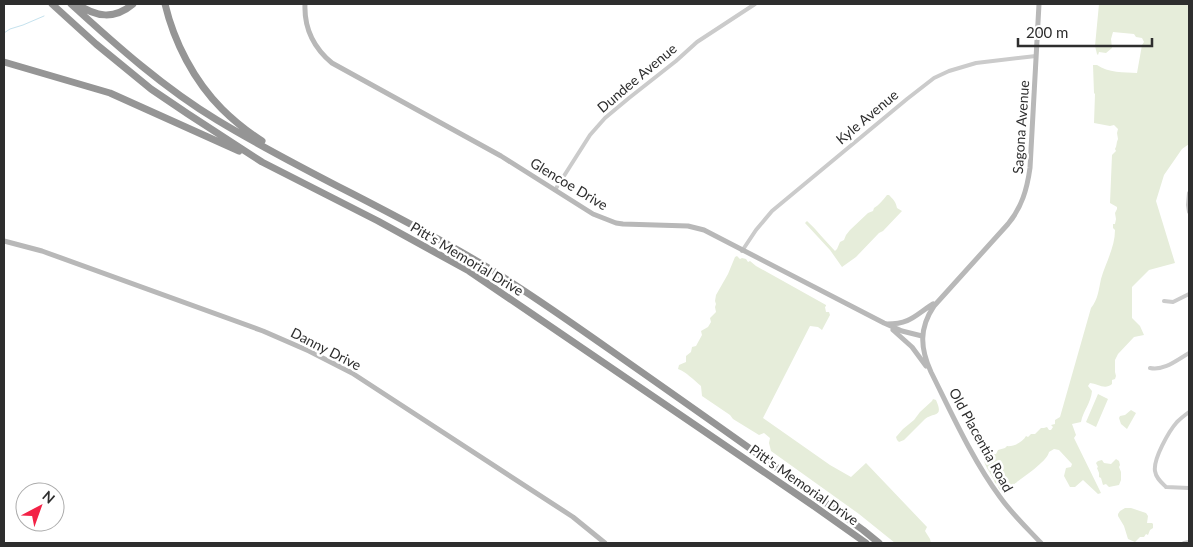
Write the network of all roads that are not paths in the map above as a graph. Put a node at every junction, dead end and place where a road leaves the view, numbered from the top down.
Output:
1 (52, 4) edge
2 (72, 4) edge
3 (77, 4) edge
4 (133, 4) edge
5 (165, 4) edge
6 (306, 4) edge
7 (755, 4) edge
8 (1039, 4) edge
9 (1037, 56) junction
10 (4, 62) edge
11 (286, 159) junction
12 (262, 162) junction
13 (555, 190) junction
14 (1189, 193) edge
15 (1189, 212) edge
16 (4, 241) edge
17 (742, 251) junction
18 (1189, 294) edge
19 (1164, 301) dead end
20 (937, 302) junction
21 (884, 323) junction
22 (922, 336) junction
23 (1189, 353) edge
24 (1150, 368) dead end
25 (931, 372) junction
26 (1189, 412) edge
27 (1189, 488) edge
28 (1189, 542) edge
29 (605, 543) edge
30 (866, 543) edge
31 (879, 543) edge
32 (1041, 543) edge
33 (1184, 543) edge

1 - 12 highway, Pitt's Memorial Drive
2 - 11 highway, Pitt's Memorial Drive
3 - 4 highway
5 - 11 highway
6 - 13 street, Glencoe Drive
7 - 13 street, Dundee Avenue
8 - 9 street, Sagona Avenue
9 - 17 street, Kyle Avenue
9 - 20 street, Sagona Avenue
10 - 12 highway
11 - 31 highway, Pitt's Memorial Drive
12 - 30 highway, Pitt's Memorial Drive
13 - 17 street, Glencoe Drive
14 - 15 street
16 - 29 street, Danny Drive
17 - 21 street, Glencoe Drive
18 - 19 street
20 - 21 street
20 - 22 street, Sagona Avenue
21 - 22 street, Glencoe Drive
21 - 25 street
22 - 25 street, Old Placentia Road
23 - 24 street
25 - 32 street, Old Placentia Road
26 - 27 street
28 - 33 street

